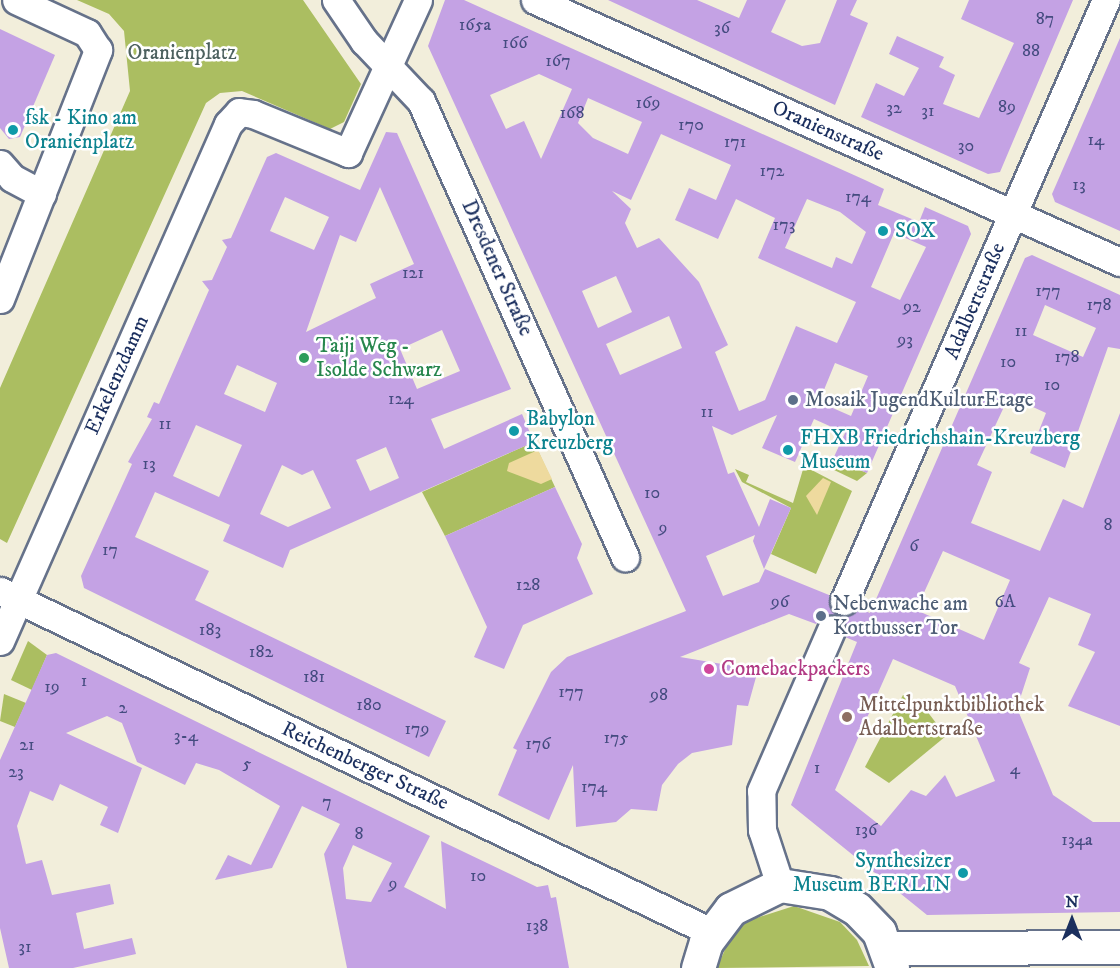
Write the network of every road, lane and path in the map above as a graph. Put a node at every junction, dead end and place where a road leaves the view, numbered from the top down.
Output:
1 (16, 0) edge
2 (336, 0) edge
3 (418, 0) edge
4 (535, 0) edge
5 (1106, 0) edge
6 (388, 66) junction
7 (0, 164) edge
8 (42, 194) junction
9 (1012, 214) junction
10 (1120, 262) edge
11 (0, 299) edge
12 (625, 557) dead end
13 (9, 595) edge
14 (844, 601) dead end
15 (831, 630) dead end
16 (0, 641) edge
17 (780, 885) junction
18 (1120, 947) edge
19 (699, 955) edge
20 (890, 958) edge
21 (1000, 959) edge

1 - 8 street
2 - 6 street, Dresdener Straße
3 - 6 street
4 - 9 street, Oranienstraße
5 - 9 street, Adalbertstraße
6 - 12 street, Dresdener Straße
6 - 13 street, Erkelenzdamm
7 - 8 street
8 - 11 street
9 - 10 street, Oranienstraße
9 - 14 street, Adalbertstraße
13 - 16 street, Erkelenzdamm
13 - 19 street, Reichenberger Straße
15 - 17 street
17 - 19 main road
17 - 20 main road
18 - 21 main road
20 - 21 main road

